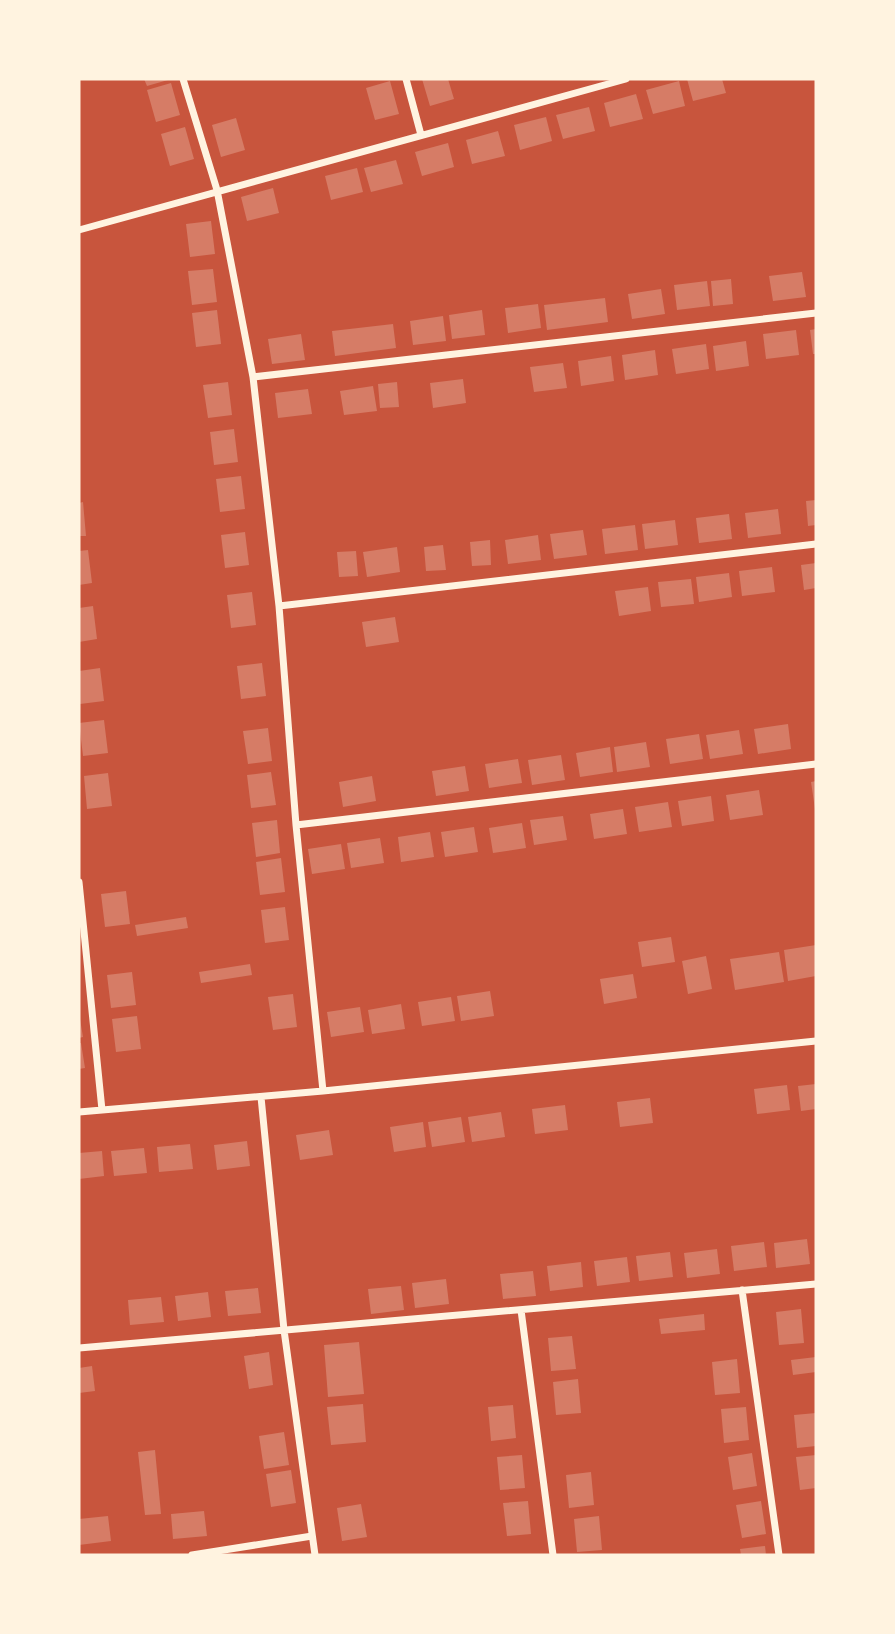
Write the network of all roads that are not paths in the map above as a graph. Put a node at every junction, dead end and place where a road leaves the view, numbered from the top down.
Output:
1 (183, 79) edge
2 (406, 79) edge
3 (626, 79) edge
4 (421, 135) junction
5 (217, 190) junction
6 (79, 230) edge
7 (816, 313) edge
8 (253, 377) junction
9 (816, 544) edge
10 (279, 606) junction
11 (816, 764) edge
12 (296, 824) junction
13 (79, 882) edge
14 (816, 1041) edge
15 (323, 1091) junction
16 (261, 1097) junction
17 (102, 1110) junction
18 (79, 1112) edge
19 (816, 1284) edge
20 (742, 1290) junction
21 (521, 1310) junction
22 (284, 1330) junction
23 (79, 1348) edge
24 (312, 1536) junction
25 (192, 1555) edge
26 (315, 1555) edge
27 (553, 1555) edge
28 (779, 1555) edge

1 - 5 street
2 - 4 street
3 - 4 street
4 - 5 street
5 - 6 street
5 - 8 street
7 - 8 street
8 - 10 street
9 - 10 street
10 - 12 street
11 - 12 street
12 - 15 street
13 - 17 street
14 - 15 street
15 - 16 street
16 - 17 street
16 - 22 street
17 - 18 street
19 - 20 street
20 - 21 street
20 - 28 street
21 - 22 street
21 - 27 street
22 - 23 street
22 - 24 street
24 - 25 street
24 - 26 street

